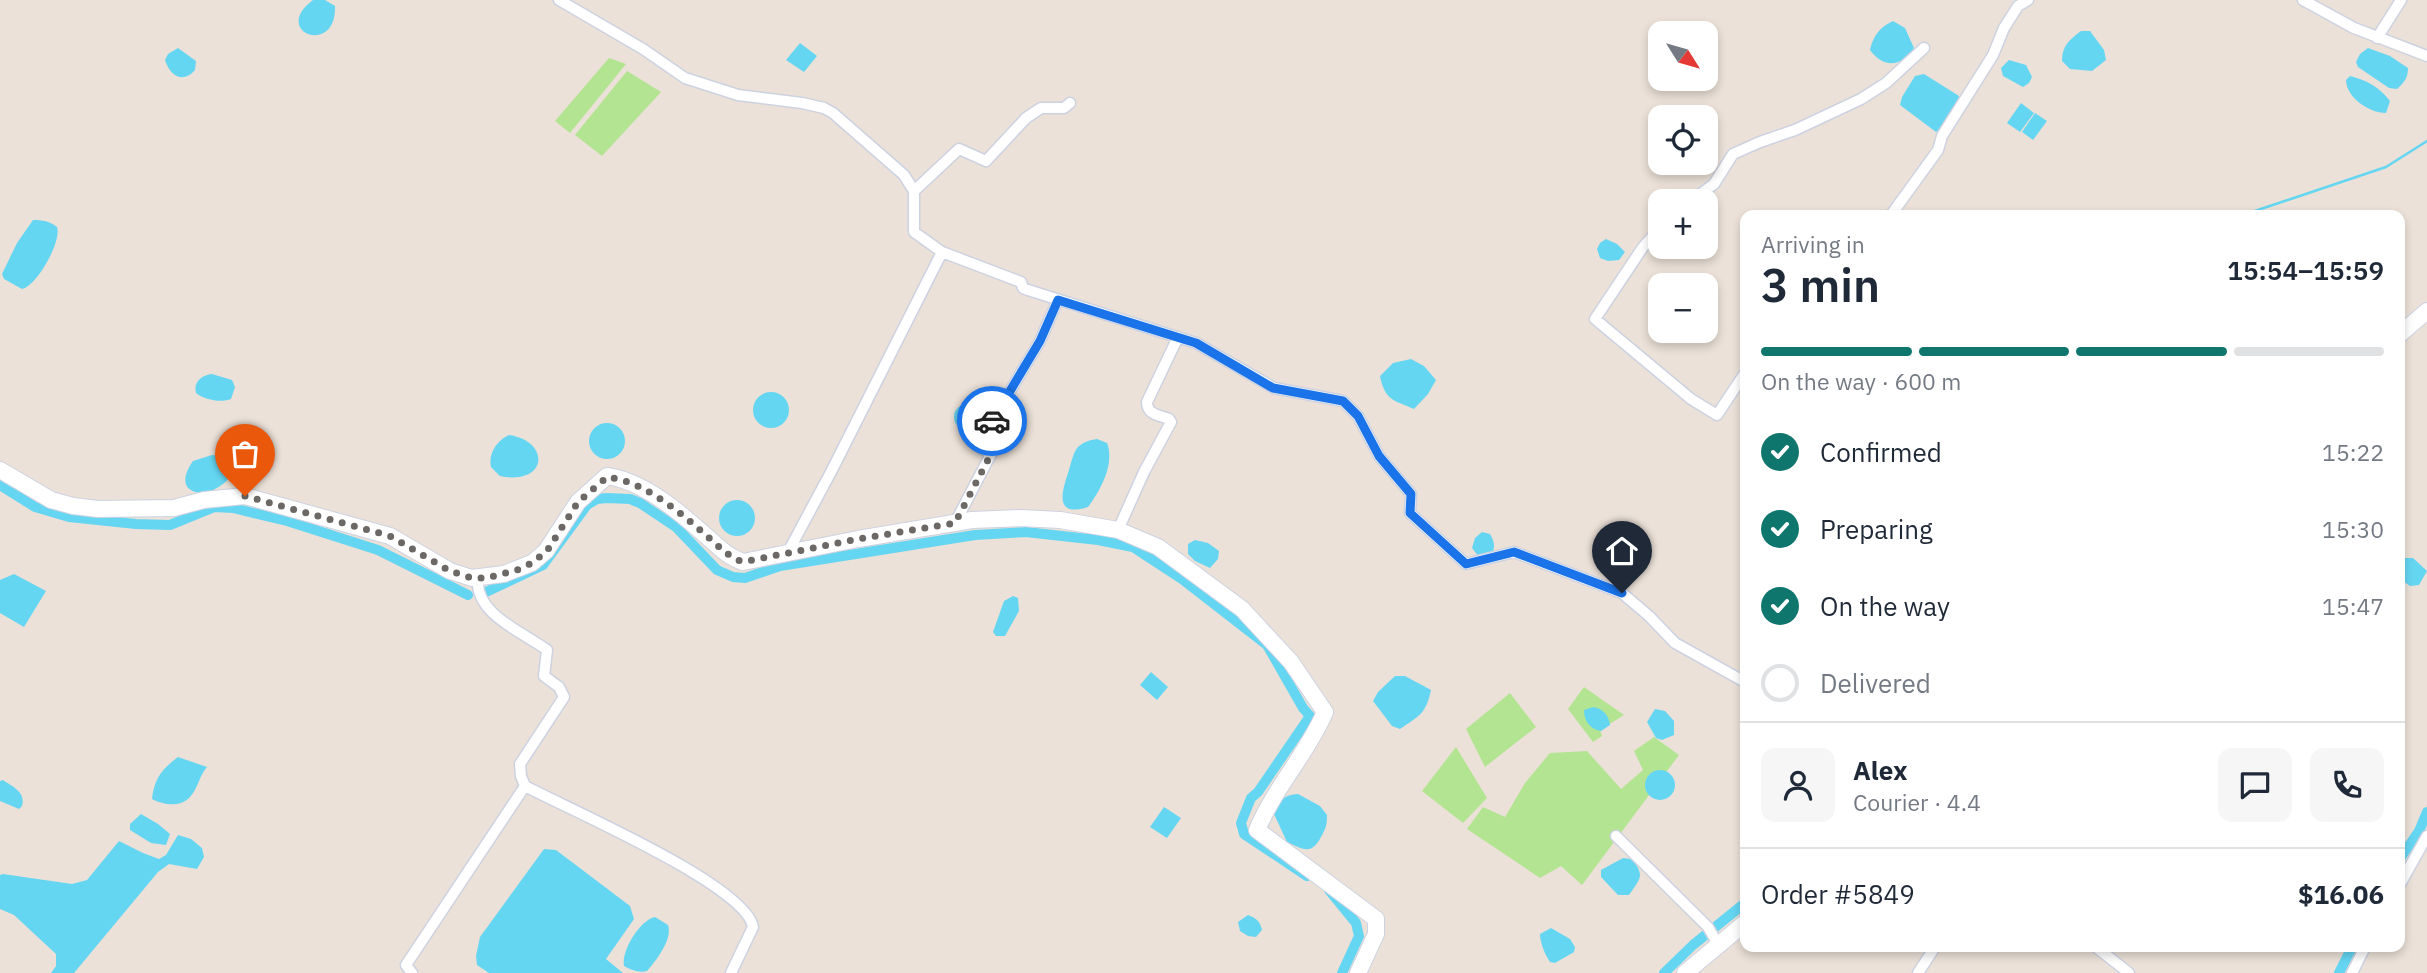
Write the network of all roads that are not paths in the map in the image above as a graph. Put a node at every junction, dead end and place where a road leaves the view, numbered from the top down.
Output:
1 (559, 0) edge
2 (2028, 0) edge
3 (2303, 0) edge
4 (2401, 0) edge
5 (2377, 37) junction
6 (1924, 48) dead end
7 (2427, 56) edge
8 (1070, 103) dead end
9 (1707, 189) edge
10 (914, 191) junction
11 (1895, 210) edge
12 (1648, 242) edge
13 (942, 252) junction
14 (1058, 300) junction
15 (2427, 311) edge
16 (2405, 330) edge
17 (1178, 337) junction
18 (1740, 380) edge
19 (0, 470) edge
20 (955, 523) junction
21 (1118, 530) junction
22 (787, 554) junction
23 (478, 578) junction
24 (1740, 679) edge
25 (525, 786) junction
26 (1616, 836) dead end
27 (2427, 836) edge
28 (2405, 875) edge
29 (1740, 926) edge
30 (1716, 942) junction
31 (1932, 952) edge
32 (2102, 952) edge
33 (2362, 952) edge
34 (412, 973) edge
35 (731, 973) edge
36 (1358, 973) edge
37 (1685, 973) edge
38 (1918, 973) edge
39 (2129, 973) edge
40 (2352, 973) edge

1 - 10 street
2 - 11 street
3 - 5 street
4 - 5 street
5 - 7 street
6 - 9 street
8 - 10 street
10 - 13 street
12 - 18 street
13 - 14 street
13 - 22 street
14 - 17 street
14 - 20 street
15 - 16 street
17 - 21 street
17 - 24 street
19 - 23 street
20 - 21 street
20 - 22 street
21 - 36 street
22 - 23 street
23 - 25 street
25 - 34 street
25 - 35 street
26 - 30 street
27 - 28 street
29 - 30 street
30 - 37 street
31 - 38 street
32 - 39 street
33 - 40 street

